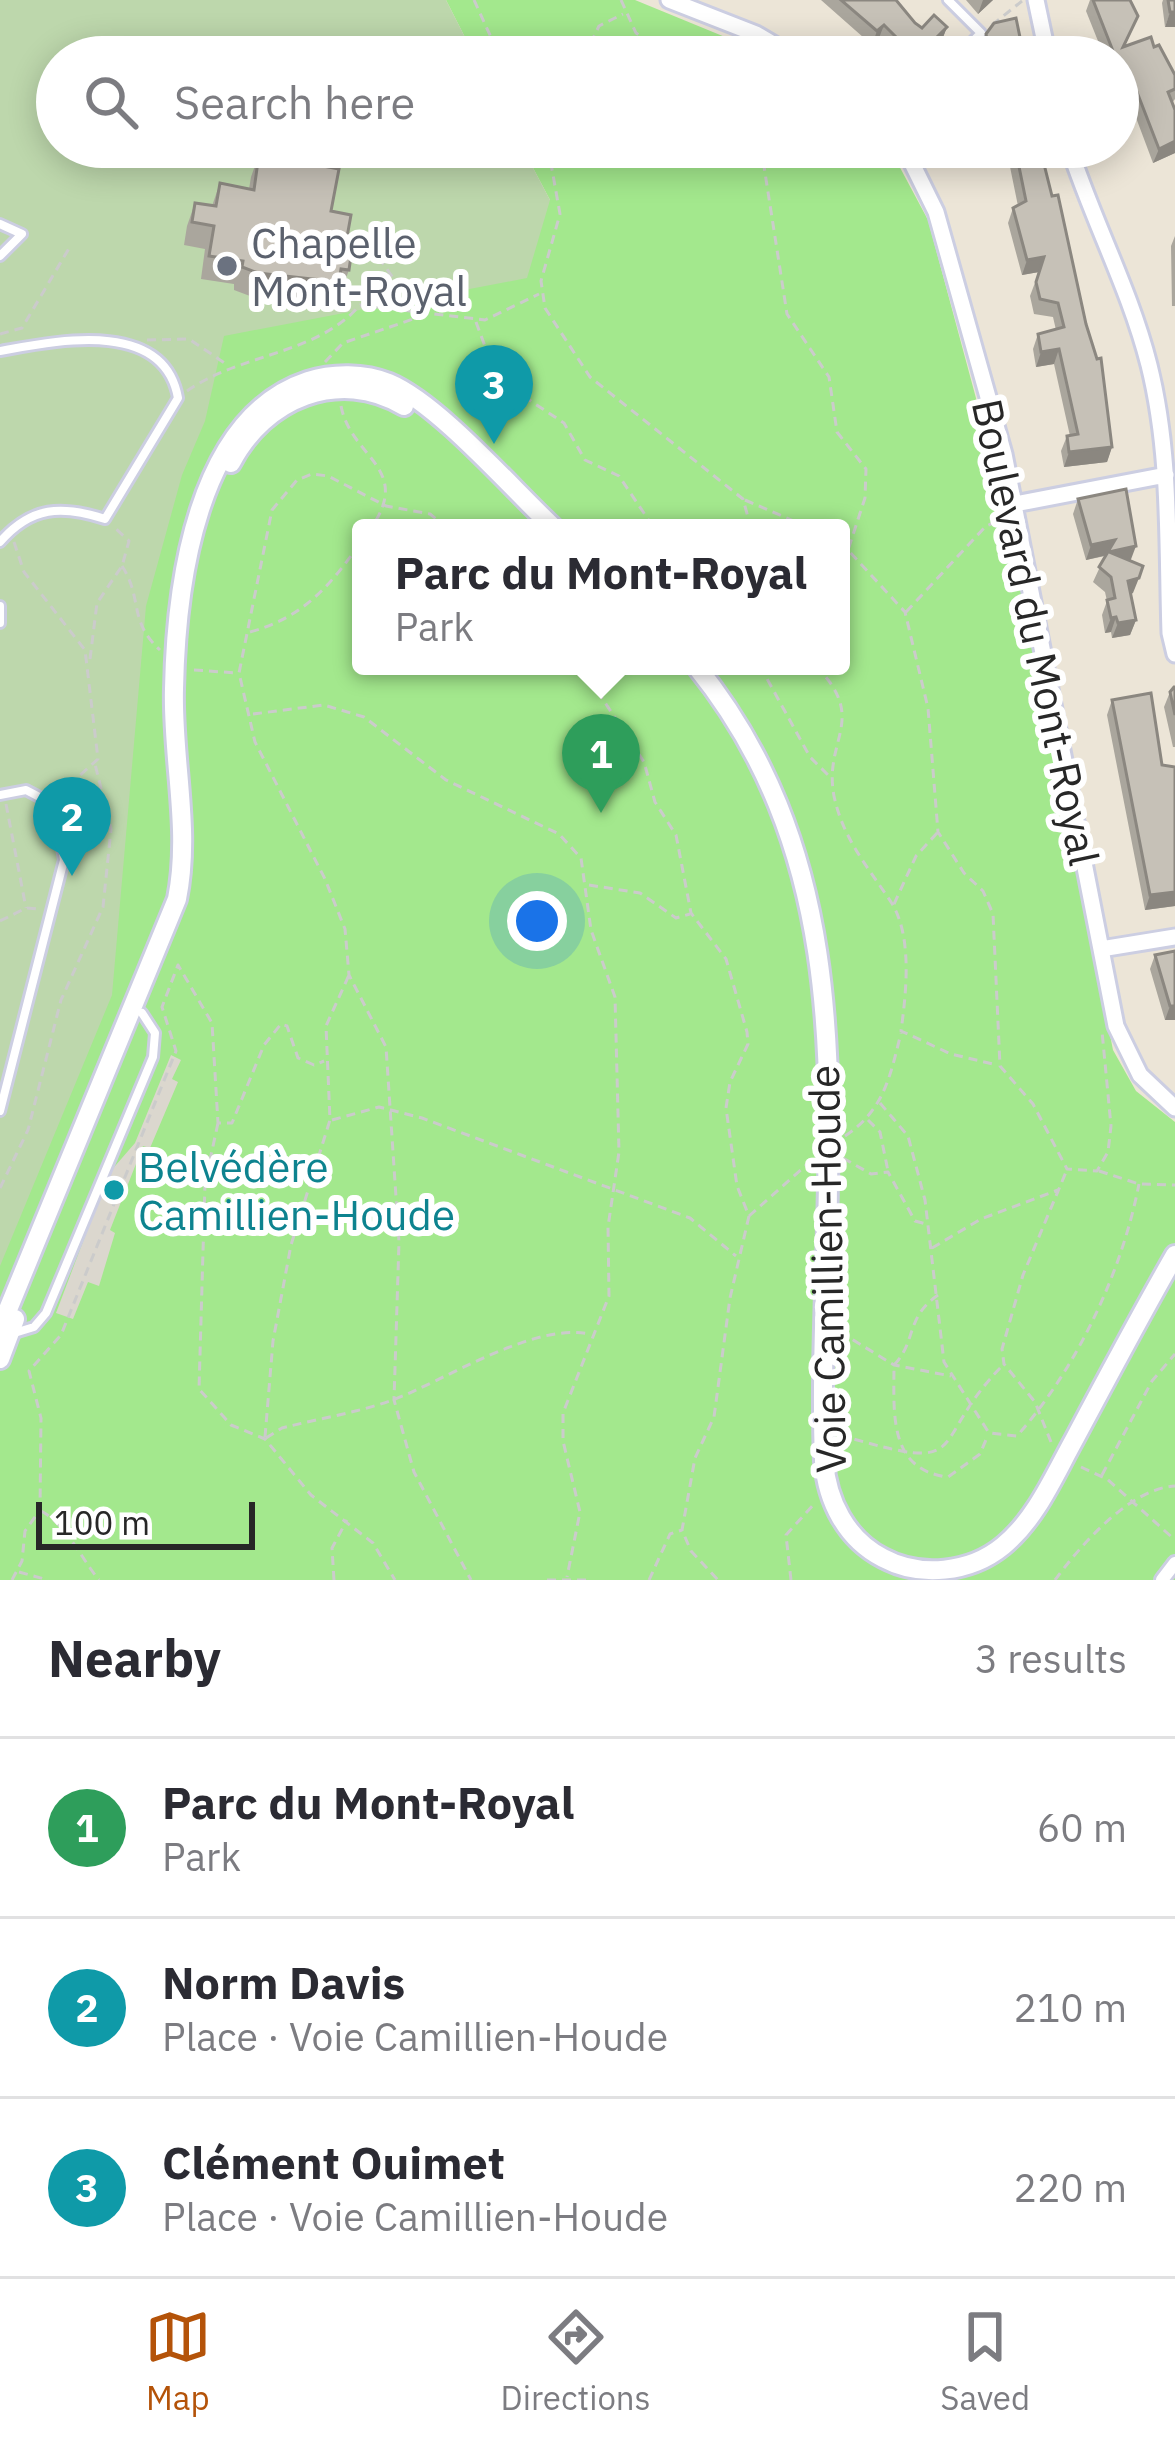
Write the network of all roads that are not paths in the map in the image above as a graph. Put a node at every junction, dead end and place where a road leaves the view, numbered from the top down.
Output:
1 (669, 0) edge
2 (948, 0) edge
3 (1036, 0) edge
4 (759, 36) edge
5 (978, 36) edge
6 (1044, 36) edge
7 (914, 168) edge
8 (1077, 168) edge
9 (0, 224) edge
10 (0, 256) edge
11 (0, 351) edge
12 (1166, 475) junction
13 (1012, 510) junction
14 (532, 519) edge
15 (544, 519) edge
16 (3, 538) edge
17 (0, 606) edge
18 (0, 623) edge
19 (1175, 654) edge
20 (693, 675) edge
21 (701, 675) edge
22 (1, 794) edge
23 (1175, 938) edge
24 (1101, 949) junction
25 (154, 1009) junction
26 (1175, 1108) edge
27 (0, 1111) edge
28 (1175, 1255) edge
29 (1175, 1280) edge
30 (5, 1332) edge
31 (0, 1359) edge
32 (1175, 1563) edge
33 (928, 1580) edge
34 (941, 1580) edge
35 (1162, 1580) edge

1 - 4 street
2 - 5 lane
3 - 6 street
7 - 13 street, Boulevard du Mont-Royal
8 - 12 street
9 - 10 lane
11 - 16 lane
12 - 13 street
12 - 19 street
13 - 24 street, Boulevard du Mont-Royal
14 - 25 street
15 - 30 street
17 - 18 lane
20 - 33 street, Voie Camillien-Houde
21 - 28 street, Voie Camillien-Houde
22 - 27 lane
23 - 24 street
24 - 26 street, Boulevard du Mont-Royal
25 - 30 street
25 - 30 lane
29 - 34 street
30 - 31 street
32 - 35 street

